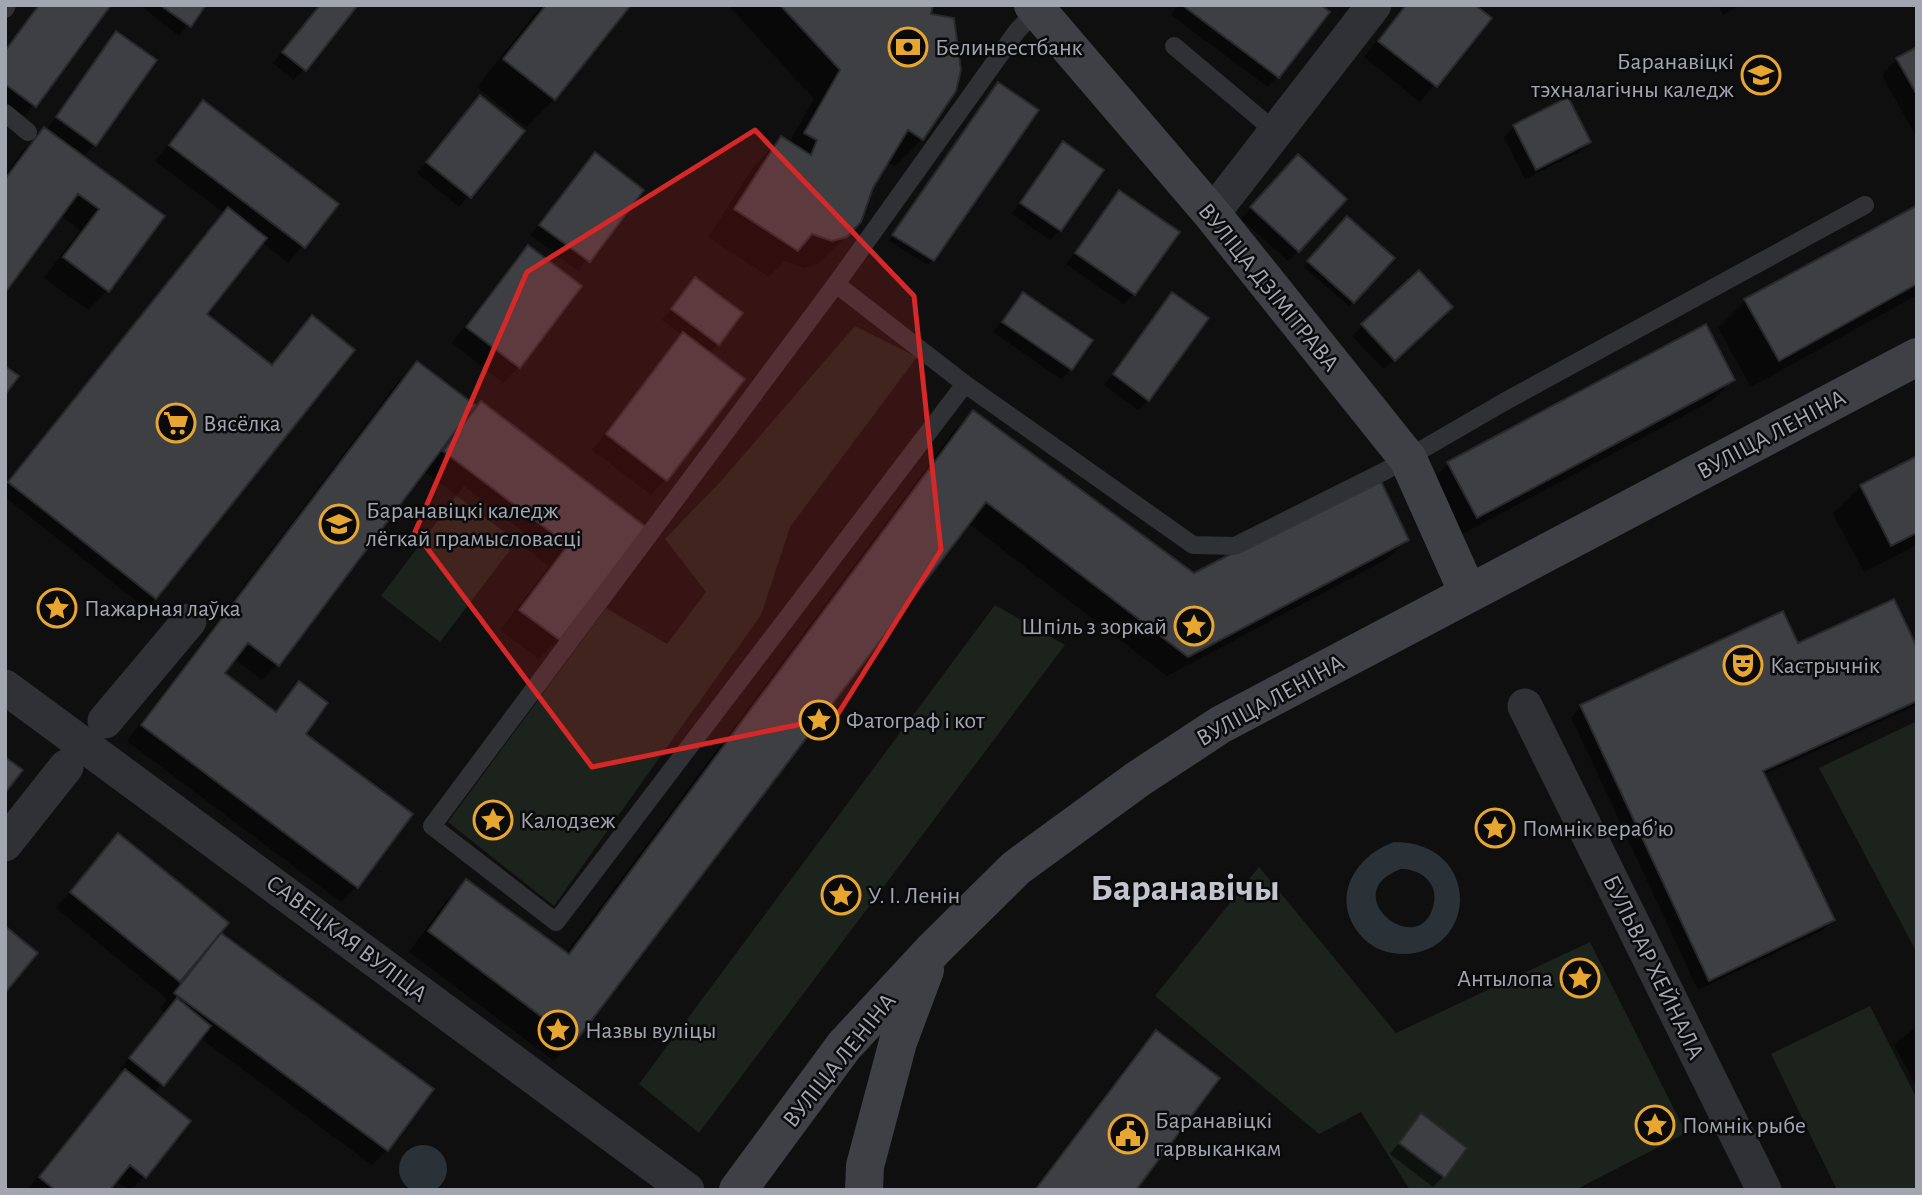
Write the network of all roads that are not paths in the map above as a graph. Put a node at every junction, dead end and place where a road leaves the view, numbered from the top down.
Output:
1 (1374, 5) edge
2 (1035, 8) edge
3 (1174, 46) dead end
4 (5, 113) edge
5 (28, 132) dead end
6 (1276, 132) junction
7 (1865, 205) dead end
8 (1212, 214) junction
9 (836, 284) junction
10 (1917, 357) edge
11 (965, 384) junction
12 (1408, 459) junction
13 (1468, 593) junction
14 (189, 621) dead end
15 (5, 687) edge
16 (1525, 706) dead end
17 (104, 721) dead end
18 (66, 767) dead end
19 (5, 844) edge
20 (934, 949) junction
21 (687, 1190) edge
22 (738, 1190) edge
23 (864, 1190) edge
24 (1764, 1190) edge

1 - 6 street
2 - 8 main road, ВУЛІЦА ДЗІМІТРАВА
2 - 9 lane
3 - 6 lane
4 - 5 lane
6 - 8 street
7 - 12 lane
8 - 12 main road, ВУЛІЦА ДЗІМІТРАВА
9 - 11 lane
9 - 11 lane
10 - 13 main road, ВУЛІЦА ЛЕНІНА
11 - 12 lane
12 - 13 main road, ВУЛІЦА ДЗІМІТРАВА
13 - 20 main road, ВУЛІЦА ЛЕНІНА
14 - 17 street
15 - 21 street, САВЕЦКАЯ ВУЛІЦА
16 - 24 street, БУЛЬВАР ХЕЙНАЛА
18 - 19 street
20 - 22 main road, ВУЛІЦА ЛЕНІНА
20 - 23 main road

